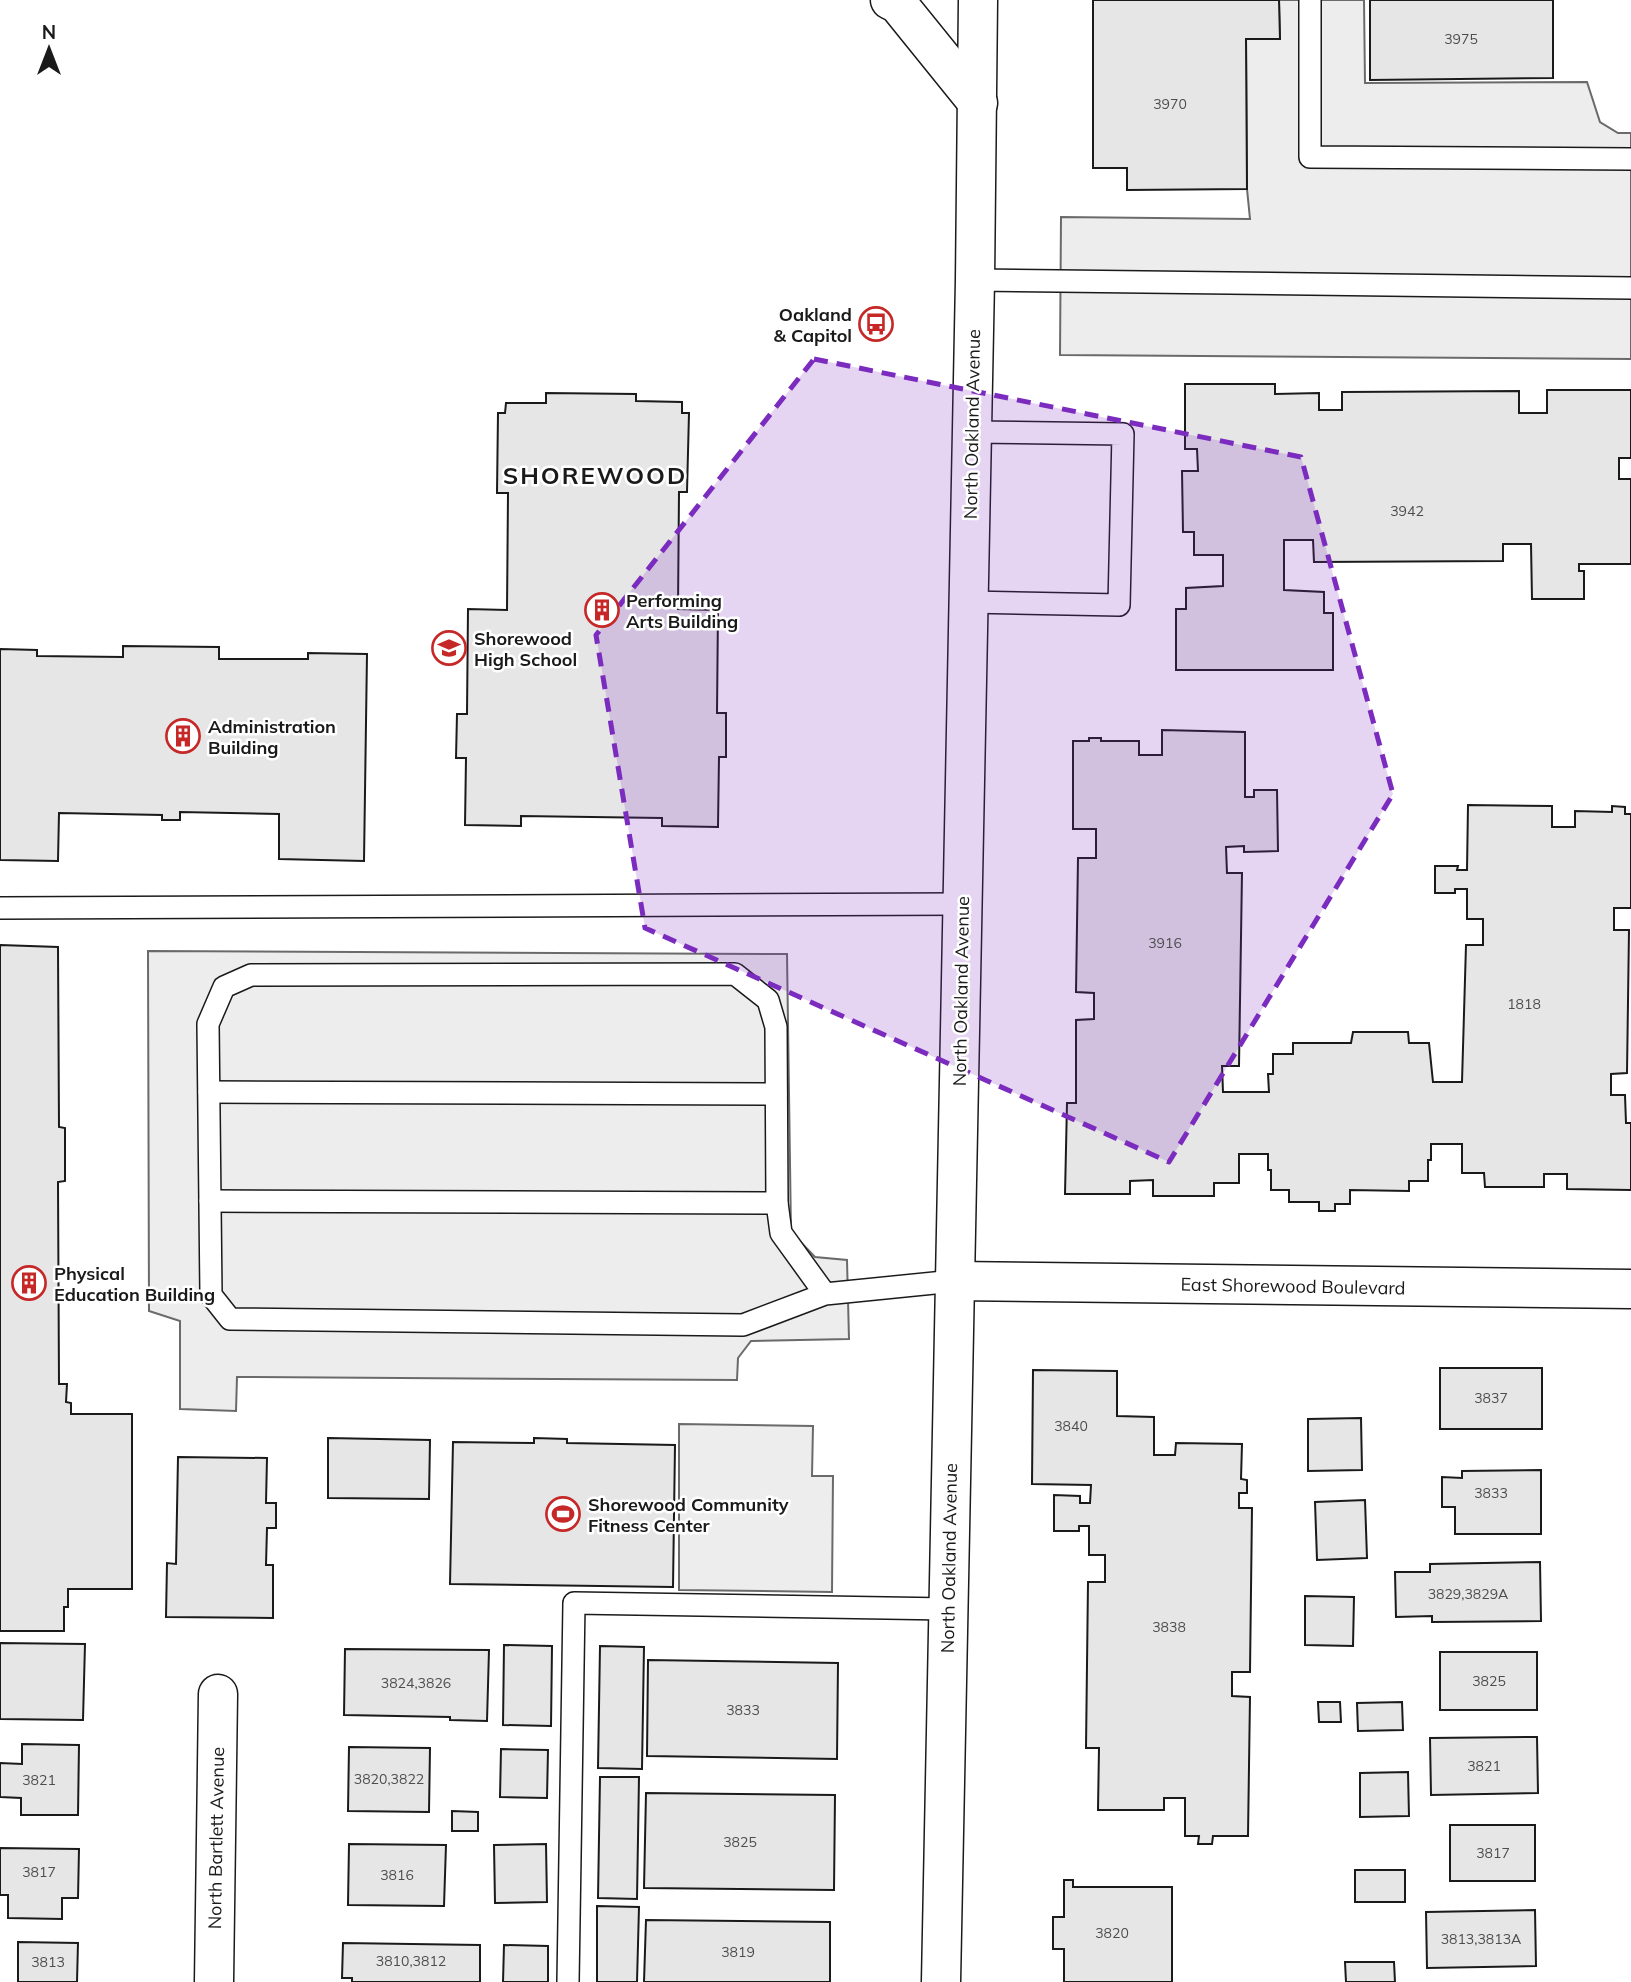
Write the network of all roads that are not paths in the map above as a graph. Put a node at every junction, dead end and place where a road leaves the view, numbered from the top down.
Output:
1 (890, 0) edge
2 (978, 0) edge
3 (1310, 0) edge
4 (978, 103) junction
5 (1631, 159) edge
6 (975, 280) junction
7 (1631, 288) edge
8 (972, 432) junction
9 (968, 602) junction
10 (962, 904) junction
11 (0, 908) edge
12 (209, 1092) junction
13 (776, 1094) junction
14 (210, 1201) junction
15 (777, 1203) junction
16 (954, 1281) junction
17 (1631, 1289) edge
18 (825, 1294) junction
19 (948, 1609) junction
20 (218, 1694) dead end
21 (214, 1982) edge
22 (568, 1982) edge
23 (941, 1982) edge

1 - 4 main road
2 - 4 main road, North Oakland Avenue
3 - 5 lane
4 - 6 main road, North Oakland Avenue
6 - 7 lane
6 - 8 main road, North Oakland Avenue
8 - 9 main road, North Oakland Avenue
8 - 9 lane
9 - 10 main road, North Oakland Avenue
10 - 11 lane
10 - 16 main road, North Oakland Avenue
12 - 13 lane
12 - 13 lane
12 - 14 lane
13 - 15 lane
14 - 15 lane
14 - 18 lane
15 - 18 lane
16 - 17 main road, East Shorewood Boulevard
16 - 18 lane
16 - 19 main road, North Oakland Avenue
19 - 22 lane
19 - 23 main road, North Oakland Avenue
20 - 21 main road, North Bartlett Avenue

